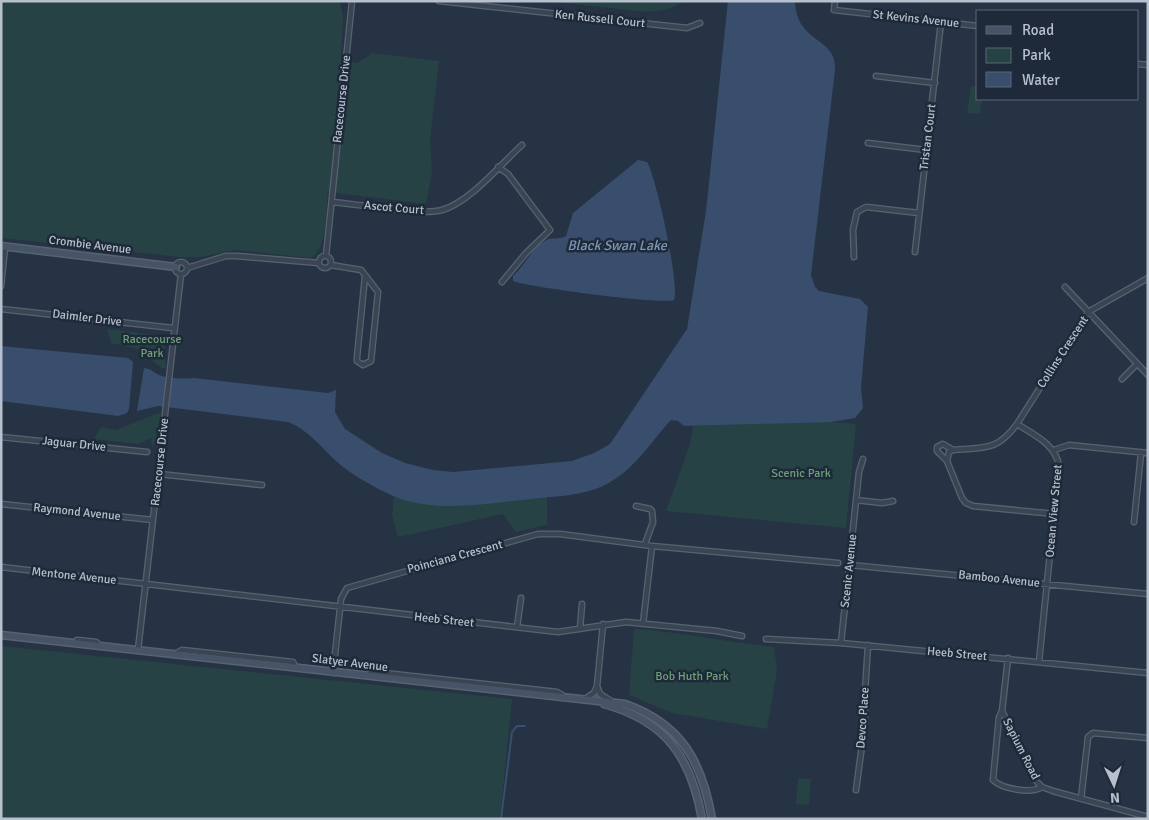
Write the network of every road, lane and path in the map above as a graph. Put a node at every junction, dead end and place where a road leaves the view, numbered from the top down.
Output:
1 (352, 1) edge
2 (439, 1) edge
3 (835, 1) edge
4 (941, 22) junction
5 (700, 23) dead end
6 (976, 26) edge
7 (876, 76) dead end
8 (935, 84) junction
9 (868, 144) dead end
10 (522, 145) dead end
11 (926, 150) junction
12 (498, 166) junction
13 (332, 202) junction
14 (919, 212) junction
15 (3, 246) edge
16 (915, 252) dead end
17 (326, 256) junction
18 (854, 257) dead end
19 (319, 263) junction
20 (330, 265) junction
21 (176, 267) junction
22 (187, 268) junction
23 (181, 274) junction
24 (365, 276) junction
25 (1148, 278) edge
26 (502, 282) dead end
27 (1, 286) edge
28 (1065, 287) dead end
29 (1, 309) edge
30 (1088, 312) junction
31 (173, 328) junction
32 (1137, 364) junction
33 (1148, 375) edge
34 (1122, 379) dead end
35 (1017, 424) junction
36 (1, 436) edge
37 (953, 450) junction
38 (1054, 450) junction
39 (147, 452) dead end
40 (1141, 453) junction
41 (1148, 453) edge
42 (863, 459) dead end
43 (947, 461) junction
44 (158, 474) junction
45 (262, 485) dead end
46 (856, 500) junction
47 (892, 501) dead end
48 (1, 504) edge
49 (636, 506) dead end
50 (1055, 514) junction
51 (153, 520) junction
52 (1134, 522) dead end
53 (644, 544) junction
54 (652, 546) junction
55 (838, 563) dead end
56 (850, 565) junction
57 (1, 567) edge
58 (146, 584) junction
59 (1047, 584) junction
60 (1148, 594) edge
61 (521, 598) dead end
62 (582, 604) dead end
63 (339, 608) junction
64 (603, 624) junction
65 (643, 624) junction
66 (517, 628) junction
67 (580, 629) junction
68 (1, 634) edge
69 (742, 636) dead end
70 (766, 639) dead end
71 (841, 643) junction
72 (868, 645) junction
73 (138, 650) junction
74 (1008, 658) junction
75 (1039, 662) junction
76 (333, 673) junction
77 (1148, 673) edge
78 (597, 686) junction
79 (582, 701) junction
80 (595, 702) junction
81 (614, 702) junction
82 (1002, 711) junction
83 (1148, 738) edge
84 (1042, 787) junction
85 (856, 790) dead end
86 (1081, 799) junction
87 (1148, 817) edge
88 (702, 819) edge
89 (712, 819) edge

1 - 13 street, Racecourse Drive
2 - 5 street, Ken Russell Court
3 - 4 street, St Kevins Avenue
4 - 6 street, St Kevins Avenue
4 - 8 street, Tristan Court
7 - 8 street
8 - 11 street, Tristan Court
9 - 11 street
10 - 12 street, Ascot Court
11 - 14 street, Tristan Court
12 - 13 street, Ascot Court
12 - 26 street
13 - 17 street, Racecourse Drive
14 - 16 street, Tristan Court
14 - 18 street
15 - 21 main road, Crombie Avenue
15 - 27 street
17 - 19 street
17 - 20 street
19 - 20 street
19 - 22 street
20 - 24 street
21 - 22 street
21 - 23 street
22 - 23 street
23 - 31 street, Racecourse Drive
24 - 24 street
25 - 30 street, Collins Crescent
28 - 30 street
29 - 31 street, Daimler Drive
30 - 32 street
30 - 35 street, Collins Crescent
31 - 44 street, Racecourse Drive
32 - 33 street
32 - 34 street
35 - 37 street, Collins Crescent
35 - 38 street
36 - 39 street, Jaguar Drive
37 - 43 street
37 - 43 street, Collins Crescent
38 - 40 street
38 - 50 street, Ocean View Street
40 - 41 street
40 - 52 street
42 - 46 street, Scenic Avenue
43 - 50 street, Collins Crescent
44 - 45 street
44 - 51 street, Racecourse Drive
46 - 47 street
46 - 56 street, Scenic Avenue
48 - 51 street, Raymond Avenue
49 - 53 street
50 - 59 street, Ocean View Street
51 - 58 street, Racecourse Drive
53 - 54 street, Poinciana Crescent
53 - 63 street, Poinciana Crescent
54 - 55 street
54 - 65 street
56 - 59 street, Bamboo Avenue
56 - 71 street, Scenic Avenue
57 - 58 street, Mentone Avenue
58 - 63 street, Heeb Street
58 - 73 street, Racecourse Drive
59 - 60 street, Bamboo Avenue
59 - 75 street, Ocean View Street
61 - 66 street
62 - 67 street
63 - 66 street, Heeb Street
63 - 76 street, Poinciana Crescent
64 - 65 street, Heeb Street
64 - 67 street, Heeb Street
64 - 78 street
65 - 69 street, Heeb Street
66 - 67 street, Heeb Street
68 - 73 main road, Slatyer Avenue
70 - 71 street, Heeb Street
71 - 72 street, Heeb Street
72 - 74 street, Heeb Street
72 - 85 street, Devco Place
73 - 76 main road, Slatyer Avenue
74 - 75 street, Heeb Street
74 - 82 street, Sapium Road
75 - 77 street, Heeb Street
76 - 79 main road, Slatyer Avenue
78 - 79 street
78 - 81 street
79 - 80 main road, Slatyer Avenue
80 - 81 main road, Slatyer Avenue
80 - 88 main road, Slatyer Avenue
81 - 89 main road, Slatyer Avenue
82 - 84 street, Sapium Road
82 - 84 street, Sapium Road
83 - 86 street
84 - 86 street, Sapium Road
86 - 87 street, Sapium Road

